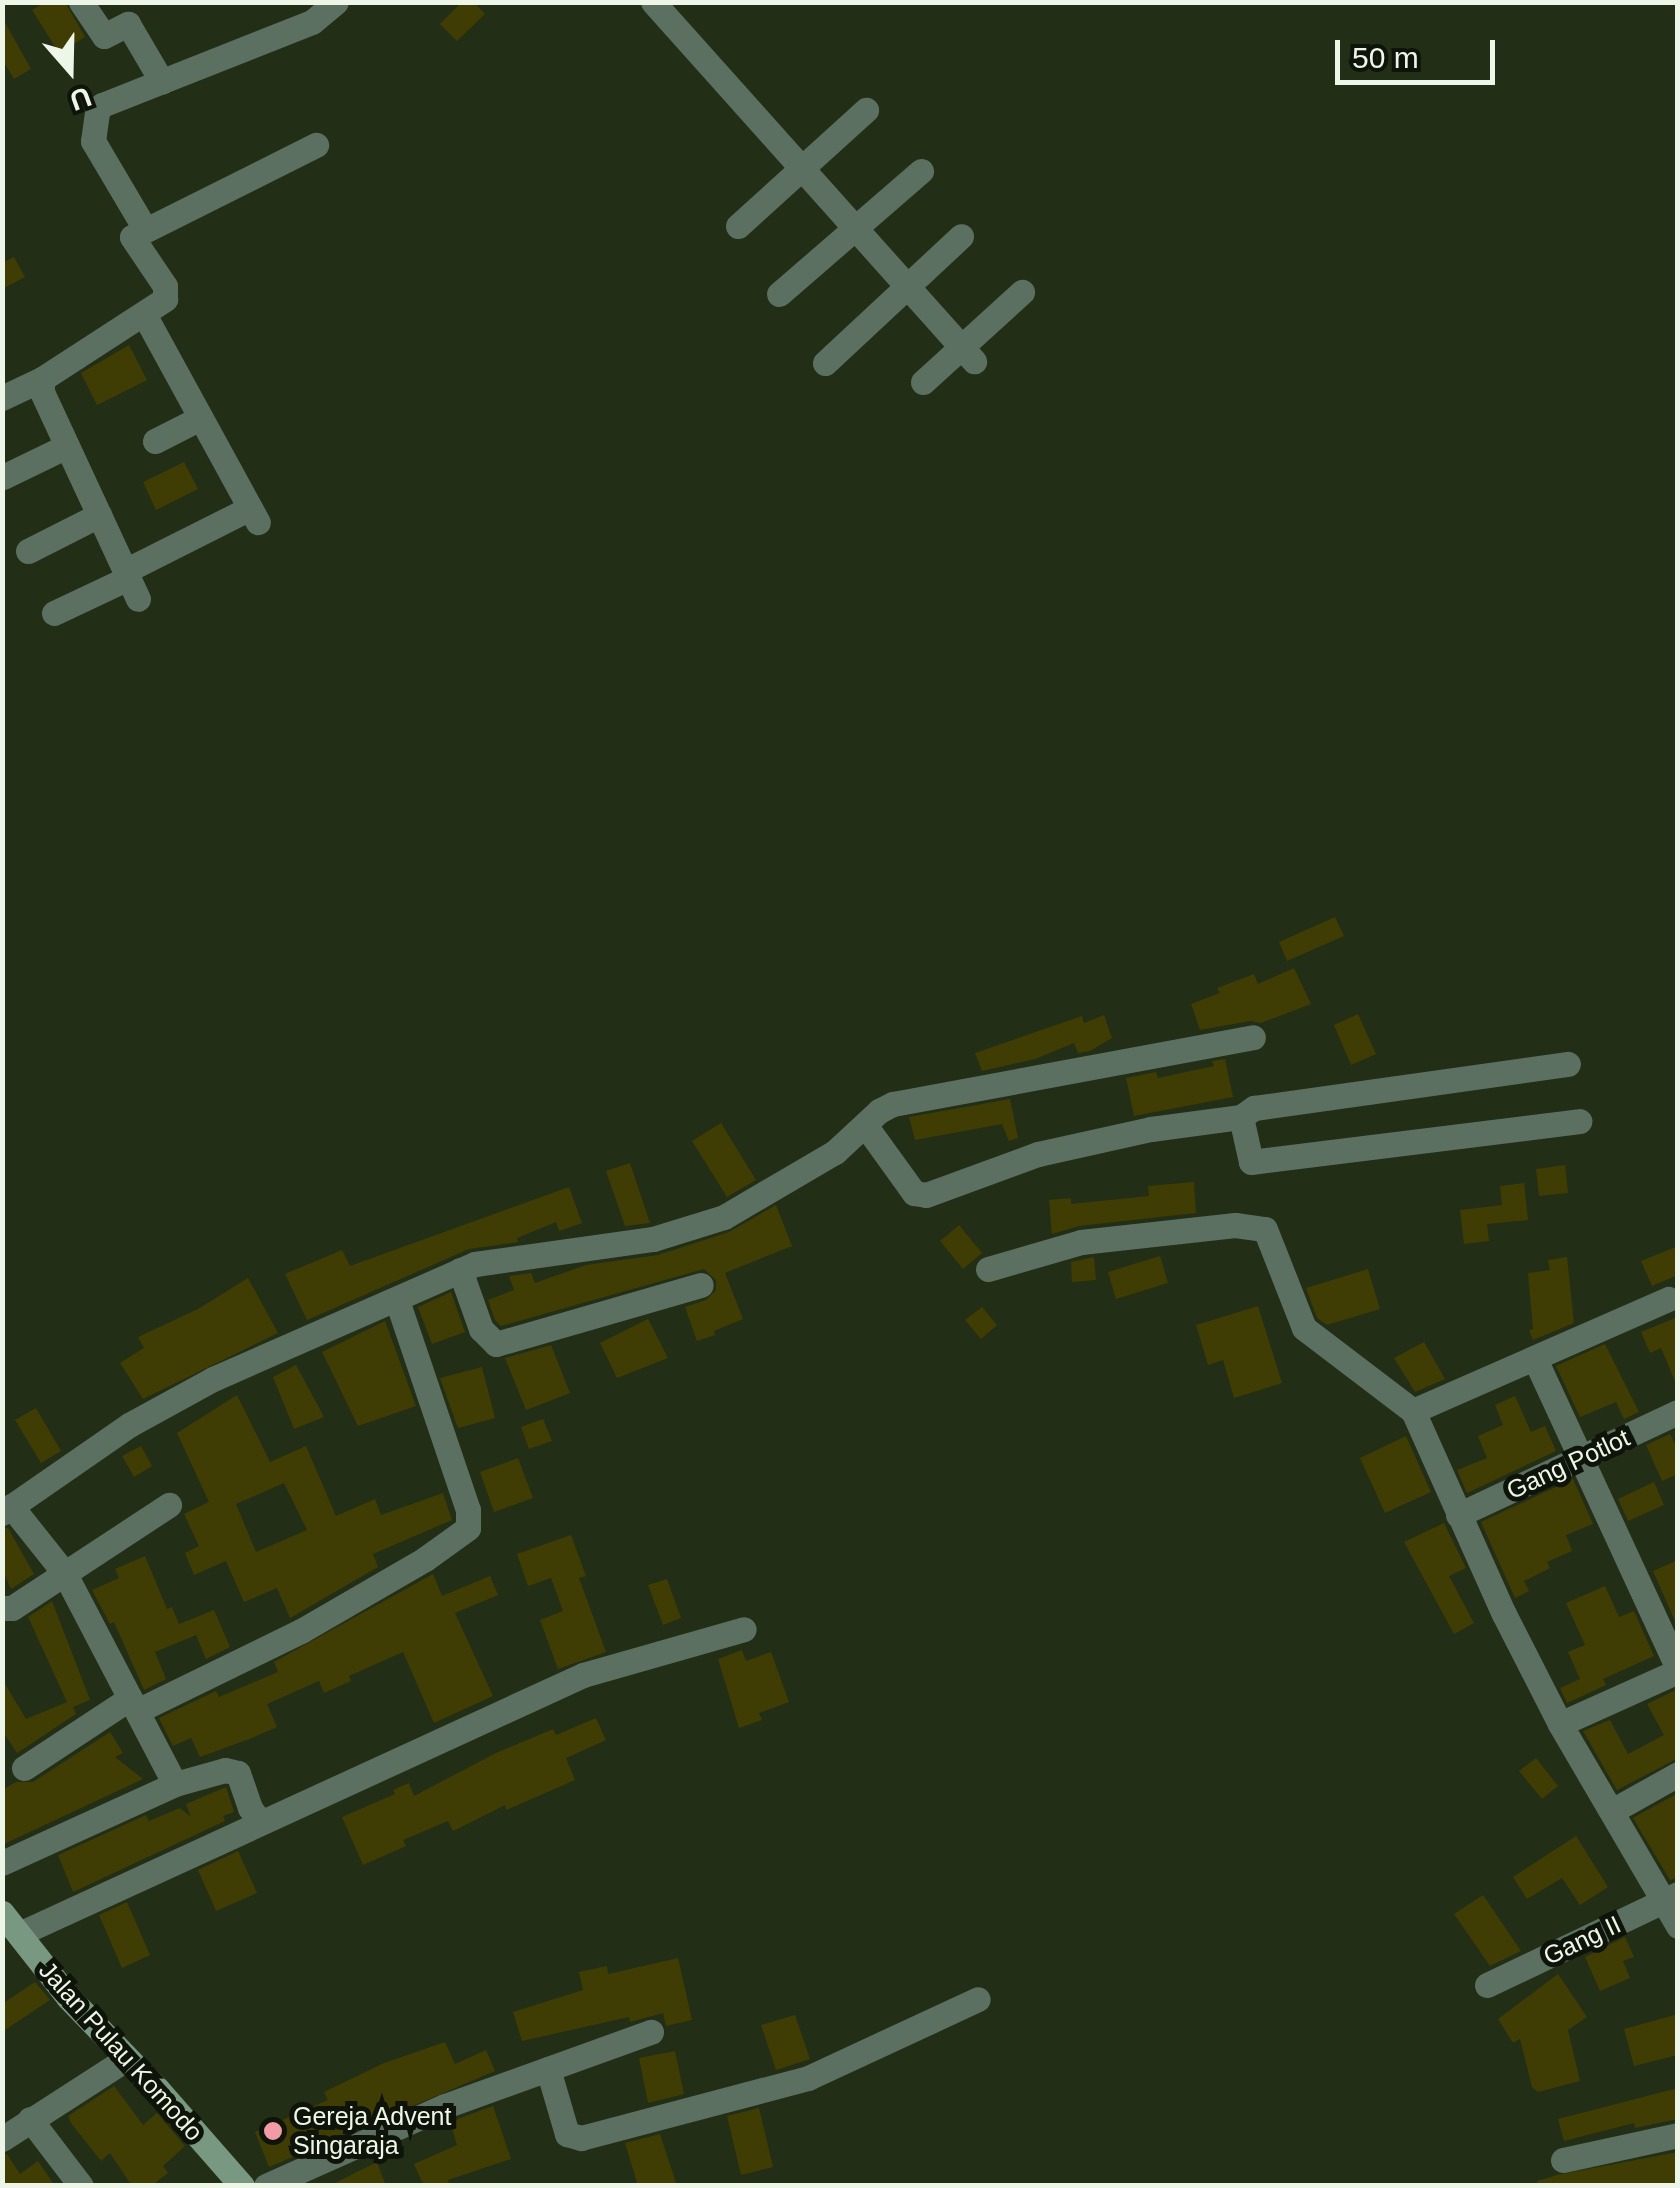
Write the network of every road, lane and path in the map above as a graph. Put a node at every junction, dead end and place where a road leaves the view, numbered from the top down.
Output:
1 (81, 2) edge
2 (336, 2) edge
3 (654, 2) edge
4 (162, 82) junction
5 (866, 110) dead end
6 (316, 145) dead end
7 (802, 168) junction
8 (921, 171) dead end
9 (738, 226) dead end
10 (854, 227) junction
11 (145, 229) junction
12 (961, 236) dead end
13 (907, 286) junction
14 (1022, 292) dead end
15 (778, 294) dead end
16 (145, 316) junction
17 (968, 354) junction
18 (825, 363) dead end
19 (42, 379) junction
20 (923, 382) dead end
21 (2, 398) edge
22 (200, 418) junction
23 (155, 441) dead end
24 (67, 446) junction
25 (2, 477) edge
26 (99, 516) junction
27 (28, 550) dead end
28 (130, 583) junction
29 (54, 613) dead end
30 (1253, 1037) dead end
31 (1568, 1064) dead end
32 (1241, 1117) junction
33 (1579, 1121) dead end
34 (865, 1126) junction
35 (988, 1269) dead end
36 (460, 1270) junction
37 (702, 1285) dead end
38 (1668, 1299) dead end
39 (398, 1300) junction
40 (1534, 1358) junction
41 (1413, 1411) junction
42 (1678, 1412) edge
43 (1582, 1459) junction
44 (169, 1505) dead end
45 (7, 1510) edge
46 (1458, 1514) junction
47 (65, 1574) junction
48 (2, 1608) edge
49 (744, 1628) dead end
50 (1678, 1669) edge
51 (135, 1704) junction
52 (1560, 1724) junction
53 (24, 1768) dead end
54 (1678, 1774) edge
55 (175, 1784) junction
56 (1612, 1811) junction
57 (260, 1822) junction
58 (2, 1863) edge
59 (1671, 1897) edge
60 (11, 1924) edge
61 (1678, 1926) edge
62 (1486, 1986) dead end
63 (978, 1999) dead end
64 (651, 2032) dead end
65 (126, 2059) junction
66 (548, 2068) junction
67 (30, 2119) junction
68 (1678, 2135) edge
69 (2, 2138) edge
70 (1564, 2160) dead end
71 (81, 2186) edge
72 (242, 2186) edge
73 (266, 2186) edge

1 - 4 street
2 - 4 street
3 - 7 street
4 - 11 street
5 - 7 street
6 - 11 street
7 - 9 street
7 - 10 street
8 - 10 street
10 - 13 street
10 - 15 street
11 - 16 street
12 - 13 street
13 - 17 street
13 - 18 street
14 - 17 street
16 - 19 street
16 - 22 street
17 - 20 street
19 - 21 street
19 - 24 street
22 - 23 street
22 - 28 street
24 - 25 street
24 - 26 street
26 - 27 street
26 - 28 street
28 - 29 street
30 - 34 street
31 - 32 street
32 - 33 street
32 - 34 street
34 - 36 street
35 - 41 street
36 - 37 street
36 - 39 street
38 - 40 street
39 - 45 street
39 - 51 street
40 - 41 street
40 - 43 street
41 - 46 street
42 - 43 street, Gang Potlot
43 - 46 street, Gang Potlot
43 - 50 street
44 - 47 street
45 - 47 street
46 - 52 street
47 - 48 street
47 - 51 street
49 - 57 street
50 - 52 street
51 - 53 street
51 - 55 street
52 - 56 street
54 - 56 street
55 - 57 street
55 - 58 street
56 - 59 street
57 - 60 street
59 - 61 street
59 - 62 street, Gang II
60 - 65 street, Jalan Pulau Komodo
63 - 66 street
64 - 66 street
65 - 67 street
65 - 72 street, Jalan Pulau Komodo
66 - 73 street
67 - 69 street
67 - 71 street
68 - 70 street

